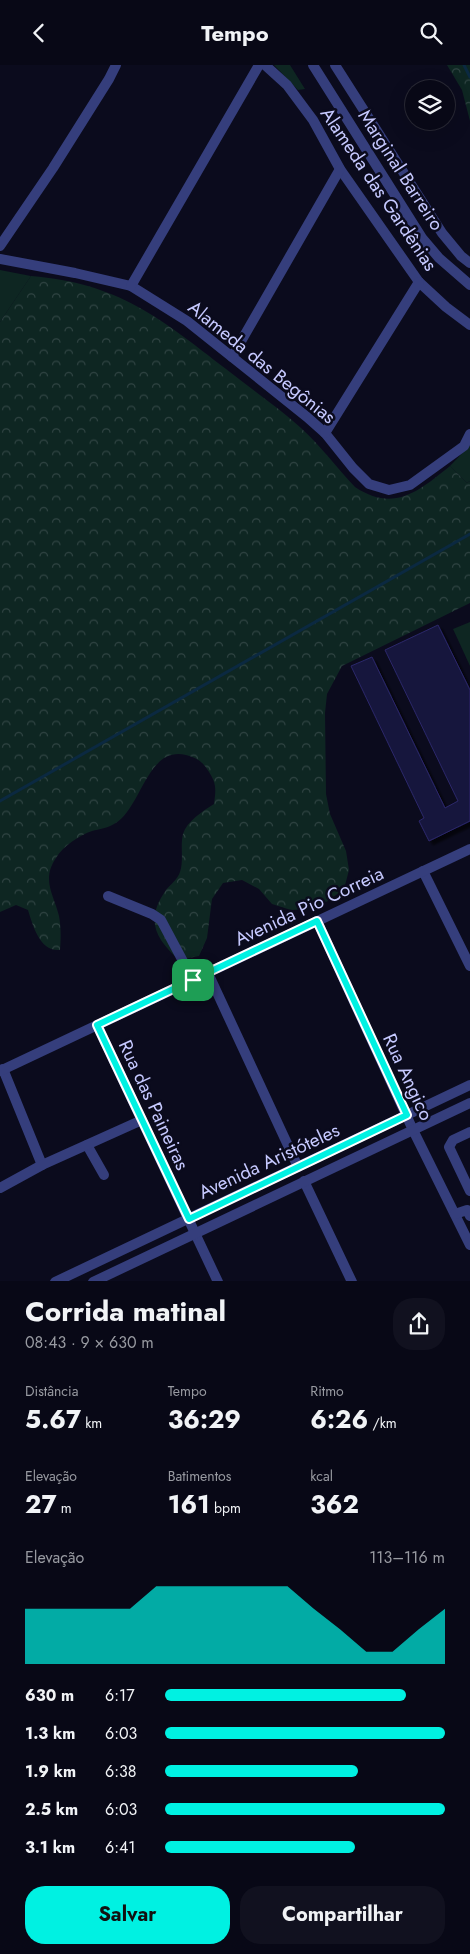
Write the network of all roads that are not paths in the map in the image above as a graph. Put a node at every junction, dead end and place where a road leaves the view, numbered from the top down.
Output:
1 (116, 65) edge
2 (259, 65) edge
3 (265, 65) edge
4 (313, 65) edge
5 (335, 65) edge
6 (340, 169) junction
7 (0, 246) edge
8 (0, 259) edge
9 (470, 263) edge
10 (418, 282) junction
11 (130, 285) junction
12 (470, 285) edge
13 (470, 325) edge
14 (232, 357) junction
15 (325, 433) junction
16 (470, 434) edge
17 (470, 849) edge
18 (424, 871) junction
19 (108, 896) dead end
20 (317, 921) junction
21 (470, 966) edge
22 (208, 973) junction
23 (193, 980) junction
24 (97, 1025) junction
25 (2, 1070) edge
26 (470, 1085) edge
27 (470, 1103) edge
28 (407, 1115) junction
29 (142, 1120) junction
30 (413, 1131) junction
31 (470, 1132) edge
32 (87, 1145) junction
33 (42, 1165) junction
34 (298, 1167) junction
35 (104, 1175) dead end
36 (304, 1181) junction
37 (0, 1188) edge
38 (470, 1191) edge
39 (469, 1212) edge
40 (455, 1214) junction
41 (189, 1219) junction
42 (195, 1233) junction
43 (470, 1245) edge
44 (55, 1281) edge
45 (93, 1281) edge
46 (218, 1281) edge
47 (352, 1281) edge

1 - 7 street
2 - 11 street
3 - 6 street, Alameda das Gardênias
4 - 12 street, Marginal Barreiro
5 - 9 street, Marginal Barreiro
6 - 10 street, Alameda das Gardênias
6 - 14 street
8 - 11 street, Alameda das Begônias
10 - 13 street, Alameda das Gardênias
10 - 15 street
11 - 14 street, Alameda das Begônias
14 - 15 street, Alameda das Begônias
15 - 16 street, Alameda das Begônias
17 - 18 street, Avenida Pio Correia
18 - 20 street, Avenida Pio Correia
18 - 21 street
19 - 23 street
20 - 22 street, Avenida Pio Correia
20 - 28 street, Rua Angico
22 - 23 street, Avenida Pio Correia
22 - 34 street
23 - 24 street, Avenida Pio Correia
24 - 25 street, Avenida Pio Correia
24 - 29 street, Rua das Paineiras
25 - 33 street
26 - 28 street, Avenida Aristóteles
27 - 30 street, Avenida Aristóteles
28 - 30 street, Rua Angico
28 - 34 street, Avenida Aristóteles
29 - 32 street
29 - 41 street, Rua das Paineiras
30 - 36 street, Avenida Aristóteles
30 - 40 street, Rua Angico
31 - 38 street
32 - 33 street
32 - 35 street
33 - 37 street
34 - 41 street, Avenida Aristóteles
36 - 42 street, Avenida Aristóteles
36 - 47 street
39 - 40 street
40 - 43 street, Rua Angico
41 - 42 street, Rua das Paineiras
41 - 44 street, Avenida Aristóteles
42 - 45 street, Avenida Aristóteles
42 - 46 street, Rua das Paineiras

